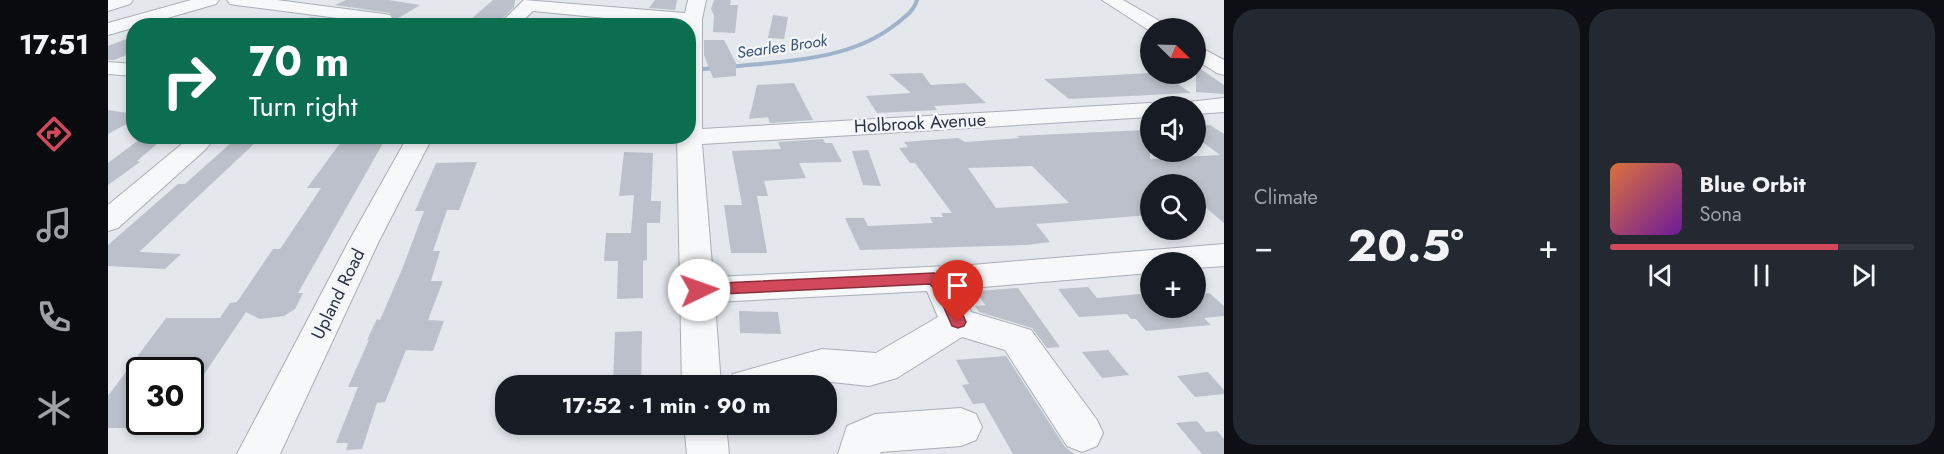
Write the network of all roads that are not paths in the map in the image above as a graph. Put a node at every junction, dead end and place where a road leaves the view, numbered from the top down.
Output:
1 (124, 0) edge
2 (210, 0) edge
3 (236, 0) edge
4 (1112, 0) edge
5 (532, 3) edge
6 (108, 6) edge
7 (695, 9) edge
8 (144, 18) edge
9 (353, 18) edge
10 (515, 18) edge
11 (1142, 18) edge
12 (126, 23) edge
13 (111, 27) edge
14 (1224, 46) edge
15 (1206, 49) edge
16 (1206, 57) edge
17 (108, 68) edge
18 (126, 69) edge
19 (1224, 69) edge
20 (1224, 105) edge
21 (1206, 106) edge
22 (1140, 111) edge
23 (696, 137) edge
24 (197, 144) dead end
25 (417, 144) edge
26 (689, 144) edge
27 (114, 209) edge
28 (1224, 255) edge
29 (934, 278) junction
30 (699, 290) junction
31 (958, 322) junction
32 (702, 375) edge
33 (786, 375) edge
34 (961, 427) dead end
35 (1082, 433) dead end
36 (706, 435) edge
37 (258, 454) edge
38 (708, 454) edge
39 (859, 454) edge

1 - 6 street
2 - 8 street
3 - 9 street
4 - 11 street
5 - 7 street
5 - 10 street
12 - 13 street
14 - 15 street
16 - 19 street
17 - 18 street
20 - 21 street
22 - 23 street, Holbrook Avenue
24 - 27 street
25 - 37 street, Upland Road
26 - 30 street
28 - 29 street
29 - 30 street
29 - 31 street
30 - 32 street
31 - 33 street
31 - 35 street
34 - 39 street
36 - 38 street

